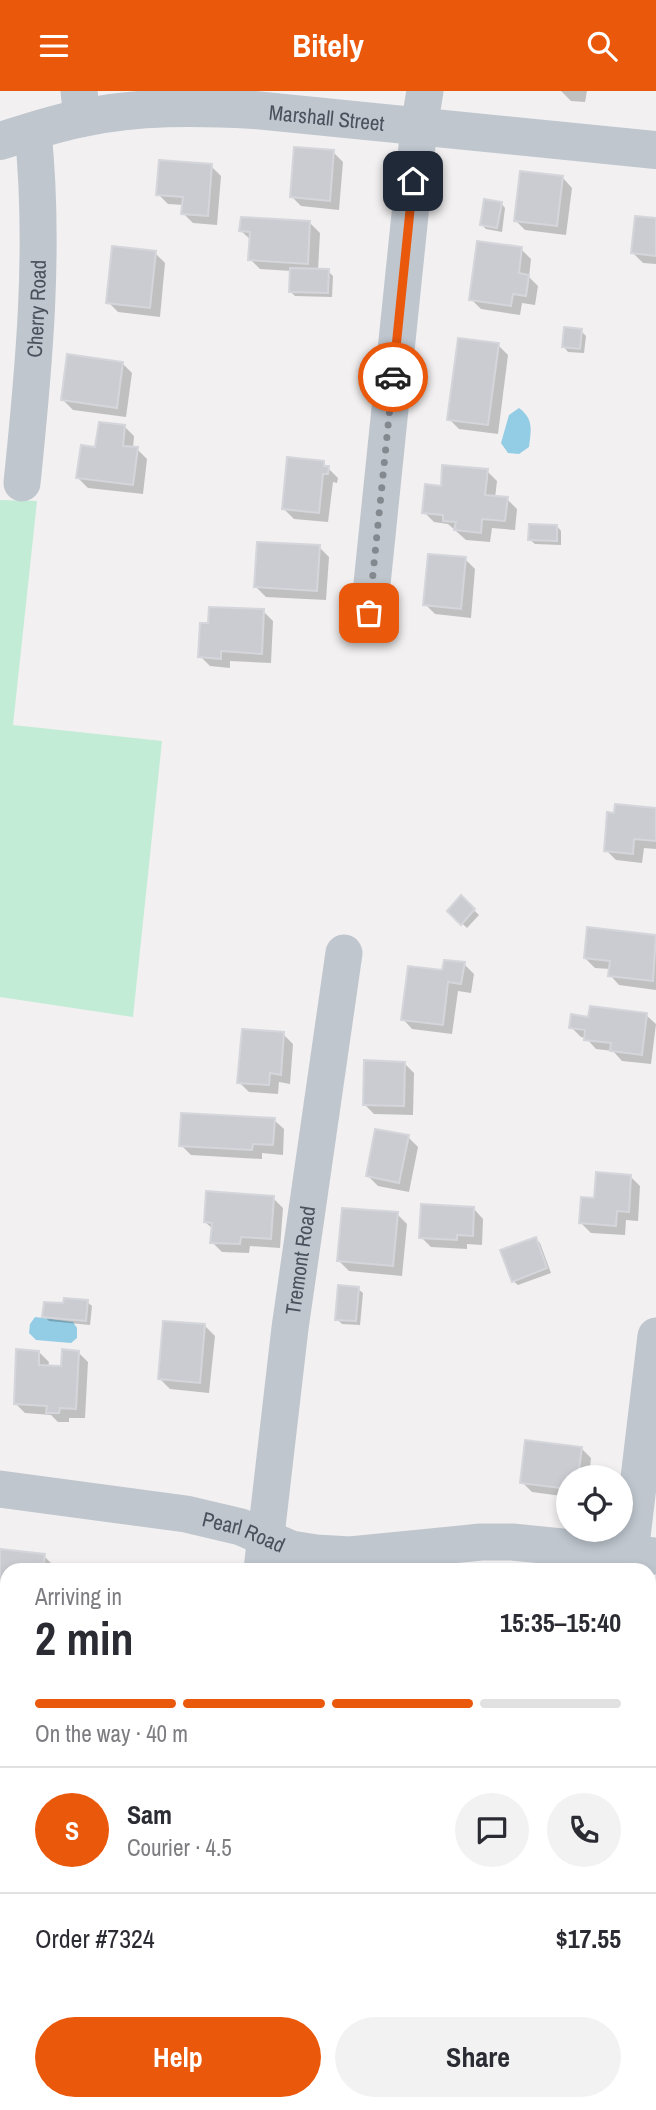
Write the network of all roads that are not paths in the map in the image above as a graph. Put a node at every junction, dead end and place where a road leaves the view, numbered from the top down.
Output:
1 (80, 104) edge
2 (422, 109) edge
3 (16, 136) edge
4 (656, 150) edge
5 (22, 483) dead end
6 (369, 613) dead end
7 (344, 953) dead end
8 (656, 1336) edge
9 (0, 1489) edge
10 (263, 1553) edge
11 (638, 1559) edge

1 - 2 street, Marshall Street
1 - 3 street, Marshall Street
2 - 4 street, Marshall Street
2 - 6 street
3 - 5 street, Cherry Road
7 - 10 street, Tremont Road
8 - 11 street
9 - 10 street, Pearl Road
10 - 11 street, Pearl Road

